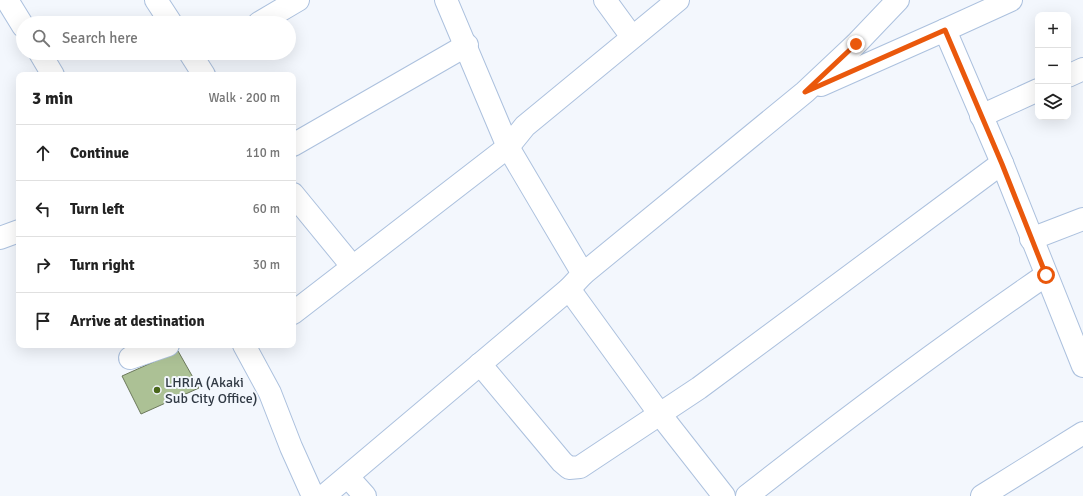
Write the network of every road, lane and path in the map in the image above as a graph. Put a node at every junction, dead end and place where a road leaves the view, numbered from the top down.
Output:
1 (7, 0) edge
2 (156, 0) edge
3 (298, 0) edge
4 (446, 0) edge
5 (605, 0) edge
6 (678, 0) edge
7 (898, 0) edge
8 (1011, 0) edge
9 (17, 16) edge
10 (166, 16) edge
11 (271, 16) edge
12 (945, 30) junction
13 (632, 37) junction
14 (467, 45) junction
15 (44, 60) edge
16 (1083, 69) edge
17 (51, 72) edge
18 (1071, 75) edge
19 (1035, 91) edge
20 (805, 92) junction
21 (981, 116) junction
22 (296, 142) edge
23 (508, 146) junction
24 (1002, 164) junction
25 (296, 198) edge
26 (1083, 219) edge
27 (16, 231) edge
28 (0, 238) edge
29 (1031, 239) junction
30 (352, 266) junction
31 (1046, 275) junction
32 (576, 281) junction
33 (296, 311) edge
34 (159, 348) edge
35 (249, 348) edge
36 (130, 358) dead end
37 (480, 364) junction
38 (1083, 366) edge
39 (660, 413) junction
40 (1083, 433) edge
41 (348, 477) junction
42 (313, 496) edge
43 (324, 496) edge
44 (365, 496) edge
45 (724, 496) edge
46 (747, 496) edge
47 (982, 496) edge

1 - 9 street
2 - 10 street
3 - 11 street
4 - 14 street
5 - 13 street
6 - 13 street
7 - 20 street
8 - 12 street
12 - 20 street
12 - 21 street
13 - 23 street
14 - 22 street
14 - 23 street
15 - 17 street
16 - 18 street
19 - 21 street
20 - 32 street
21 - 24 street
23 - 30 street
23 - 32 street
24 - 29 street
24 - 39 street
25 - 30 street
26 - 29 street
27 - 28 street
29 - 31 street
30 - 33 street
31 - 38 street
31 - 46 street
32 - 37 street
32 - 39 street
34 - 36 street
35 - 42 street
37 - 39 street
37 - 41 street
39 - 45 street
40 - 47 street
41 - 43 street
41 - 44 street

